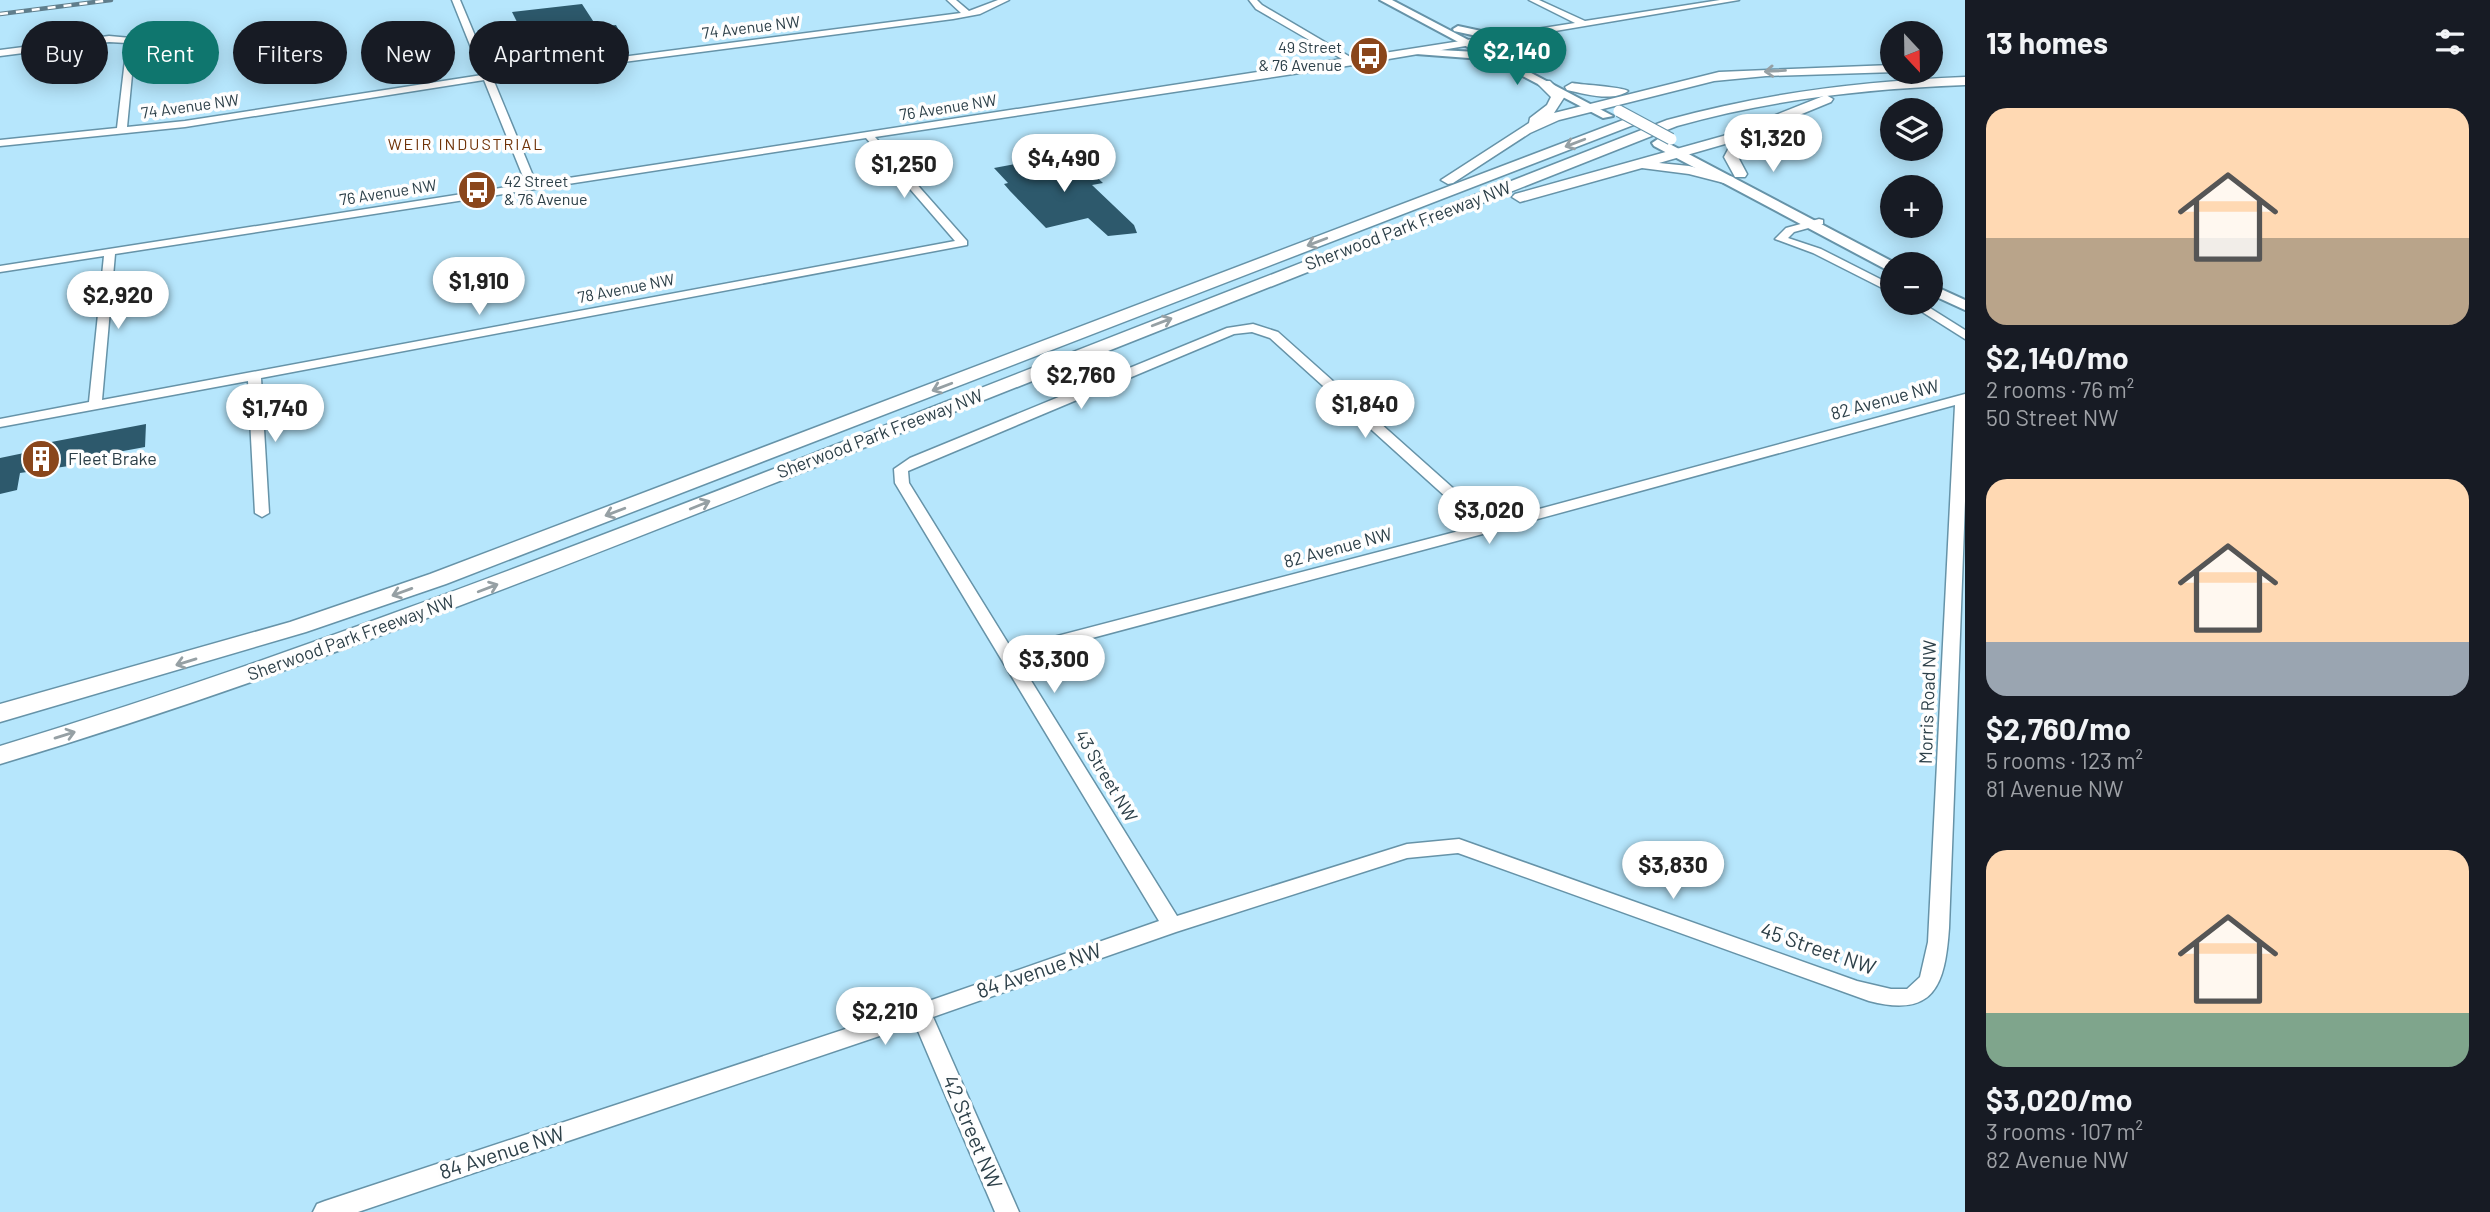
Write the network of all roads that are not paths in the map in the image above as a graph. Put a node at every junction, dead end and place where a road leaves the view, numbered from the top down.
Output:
1 (456, 0) edge
2 (951, 0) edge
3 (1005, 0) edge
4 (1253, 0) edge
5 (1385, 0) edge
6 (1402, 0) edge
7 (1533, 0) edge
8 (1735, 0) edge
9 (968, 14) junction
10 (1428, 23) junction
11 (1586, 25) junction
12 (1458, 29) junction
13 (469, 32) edge
14 (1525, 35) junction
15 (1484, 42) junction
16 (1469, 44) junction
17 (1426, 51) junction
18 (0, 54) edge
19 (1519, 56) junction
20 (629, 58) edge
21 (1353, 62) junction
22 (1503, 62) junction
23 (1880, 69) edge
24 (1943, 70) edge
25 (1965, 71) edge
26 (1719, 76) junction
27 (469, 79) edge
28 (1965, 83) edge
29 (490, 84) edge
30 (1545, 84) junction
31 (1572, 87) junction
32 (1742, 90) dead end
33 (1709, 97) dead end
34 (1605, 110) junction
35 (1765, 125) junction
36 (122, 130) junction
37 (1525, 130) junction
38 (868, 135) junction
39 (0, 143) edge
40 (1674, 146) junction
41 (1617, 169) junction
42 (1734, 177) junction
43 (532, 186) junction
44 (1369, 222) junction
45 (1815, 223) junction
46 (110, 252) junction
47 (1330, 257) junction
48 (1880, 261) edge
49 (0, 269) edge
50 (1880, 284) edge
51 (1943, 295) edge
52 (1965, 306) edge
53 (1933, 315) edge
54 (1965, 335) edge
55 (254, 376) junction
56 (1963, 399) edge
57 (94, 406) junction
58 (0, 423) edge
59 (262, 513) dead end
60 (1489, 528) junction
61 (1007, 655) junction
62 (0, 713) edge
63 (0, 755) edge
64 (1437, 846) joint
65 (1172, 925) junction
66 (1909, 998) joint
67 (921, 1013) junction
68 (325, 1212) edge
69 (1007, 1212) edge

1 - 13 street
2 - 9 street
3 - 9 street, 74 Avenue NW
4 - 21 street
5 - 10 main road
6 - 12 main road
7 - 11 street
8 - 11 street, 76 Avenue NW
9 - 20 street, 74 Avenue NW
10 - 16 main road
10 - 17 main road
11 - 14 street, 76 Avenue NW
12 - 14 main road
12 - 15 main road
14 - 15 street, 76 Avenue NW
14 - 19 main road
15 - 16 street, 76 Avenue NW
15 - 19 main road
16 - 17 street, 76 Avenue NW
16 - 22 main road
17 - 21 street, 76 Avenue NW
17 - 22 main road
18 - 36 street
19 - 31 main road
21 - 38 street, 76 Avenue NW
22 - 30 main road
23 -> 26 highway
24 - 25 highway
25 - 32 highway
26 - 31 highway
26 - 34 highway
27 - 36 street, 74 Avenue NW
28 - 35 highway
28 - 47 highway, Sherwood Park Freeway NW
29 - 43 street
30 - 34 main road
30 - 37 highway
31 - 34 main road
33 -> 44 highway, Sherwood Park Freeway NW
34 - 37 highway
34 - 40 main road
35 - 40 highway
35 - 42 highway
36 - 39 street, 74 Avenue NW
37 - 44 highway
38 - 43 street, 76 Avenue NW
38 - 55 street, 78 Avenue NW
40 - 41 highway
40 - 42 main road
41 - 42 highway
41 - 47 highway
42 - 45 main road
43 - 46 street, 76 Avenue NW
44 -> 62 highway, Sherwood Park Freeway NW
45 - 48 main road
45 - 50 street
46 - 49 street, 76 Avenue NW
46 - 57 street
63 -> 47 highway, Sherwood Park Freeway NW
51 - 52 main road
53 - 54 street
55 - 57 street, 78 Avenue NW
55 - 59 street
56 - 60 street, 82 Avenue NW
56 - 66 street, Morris Road NW
57 - 58 street, 78 Avenue NW
60 - 61 street, 82 Avenue NW
60 - 61 street, 43 Street NW
61 - 65 street, 43 Street NW
64 - 65 street, 84 Avenue NW
64 - 66 street, 45 Street NW
65 - 67 street, 84 Avenue NW
67 - 68 street, 84 Avenue NW
67 - 69 street, 42 Street NW

